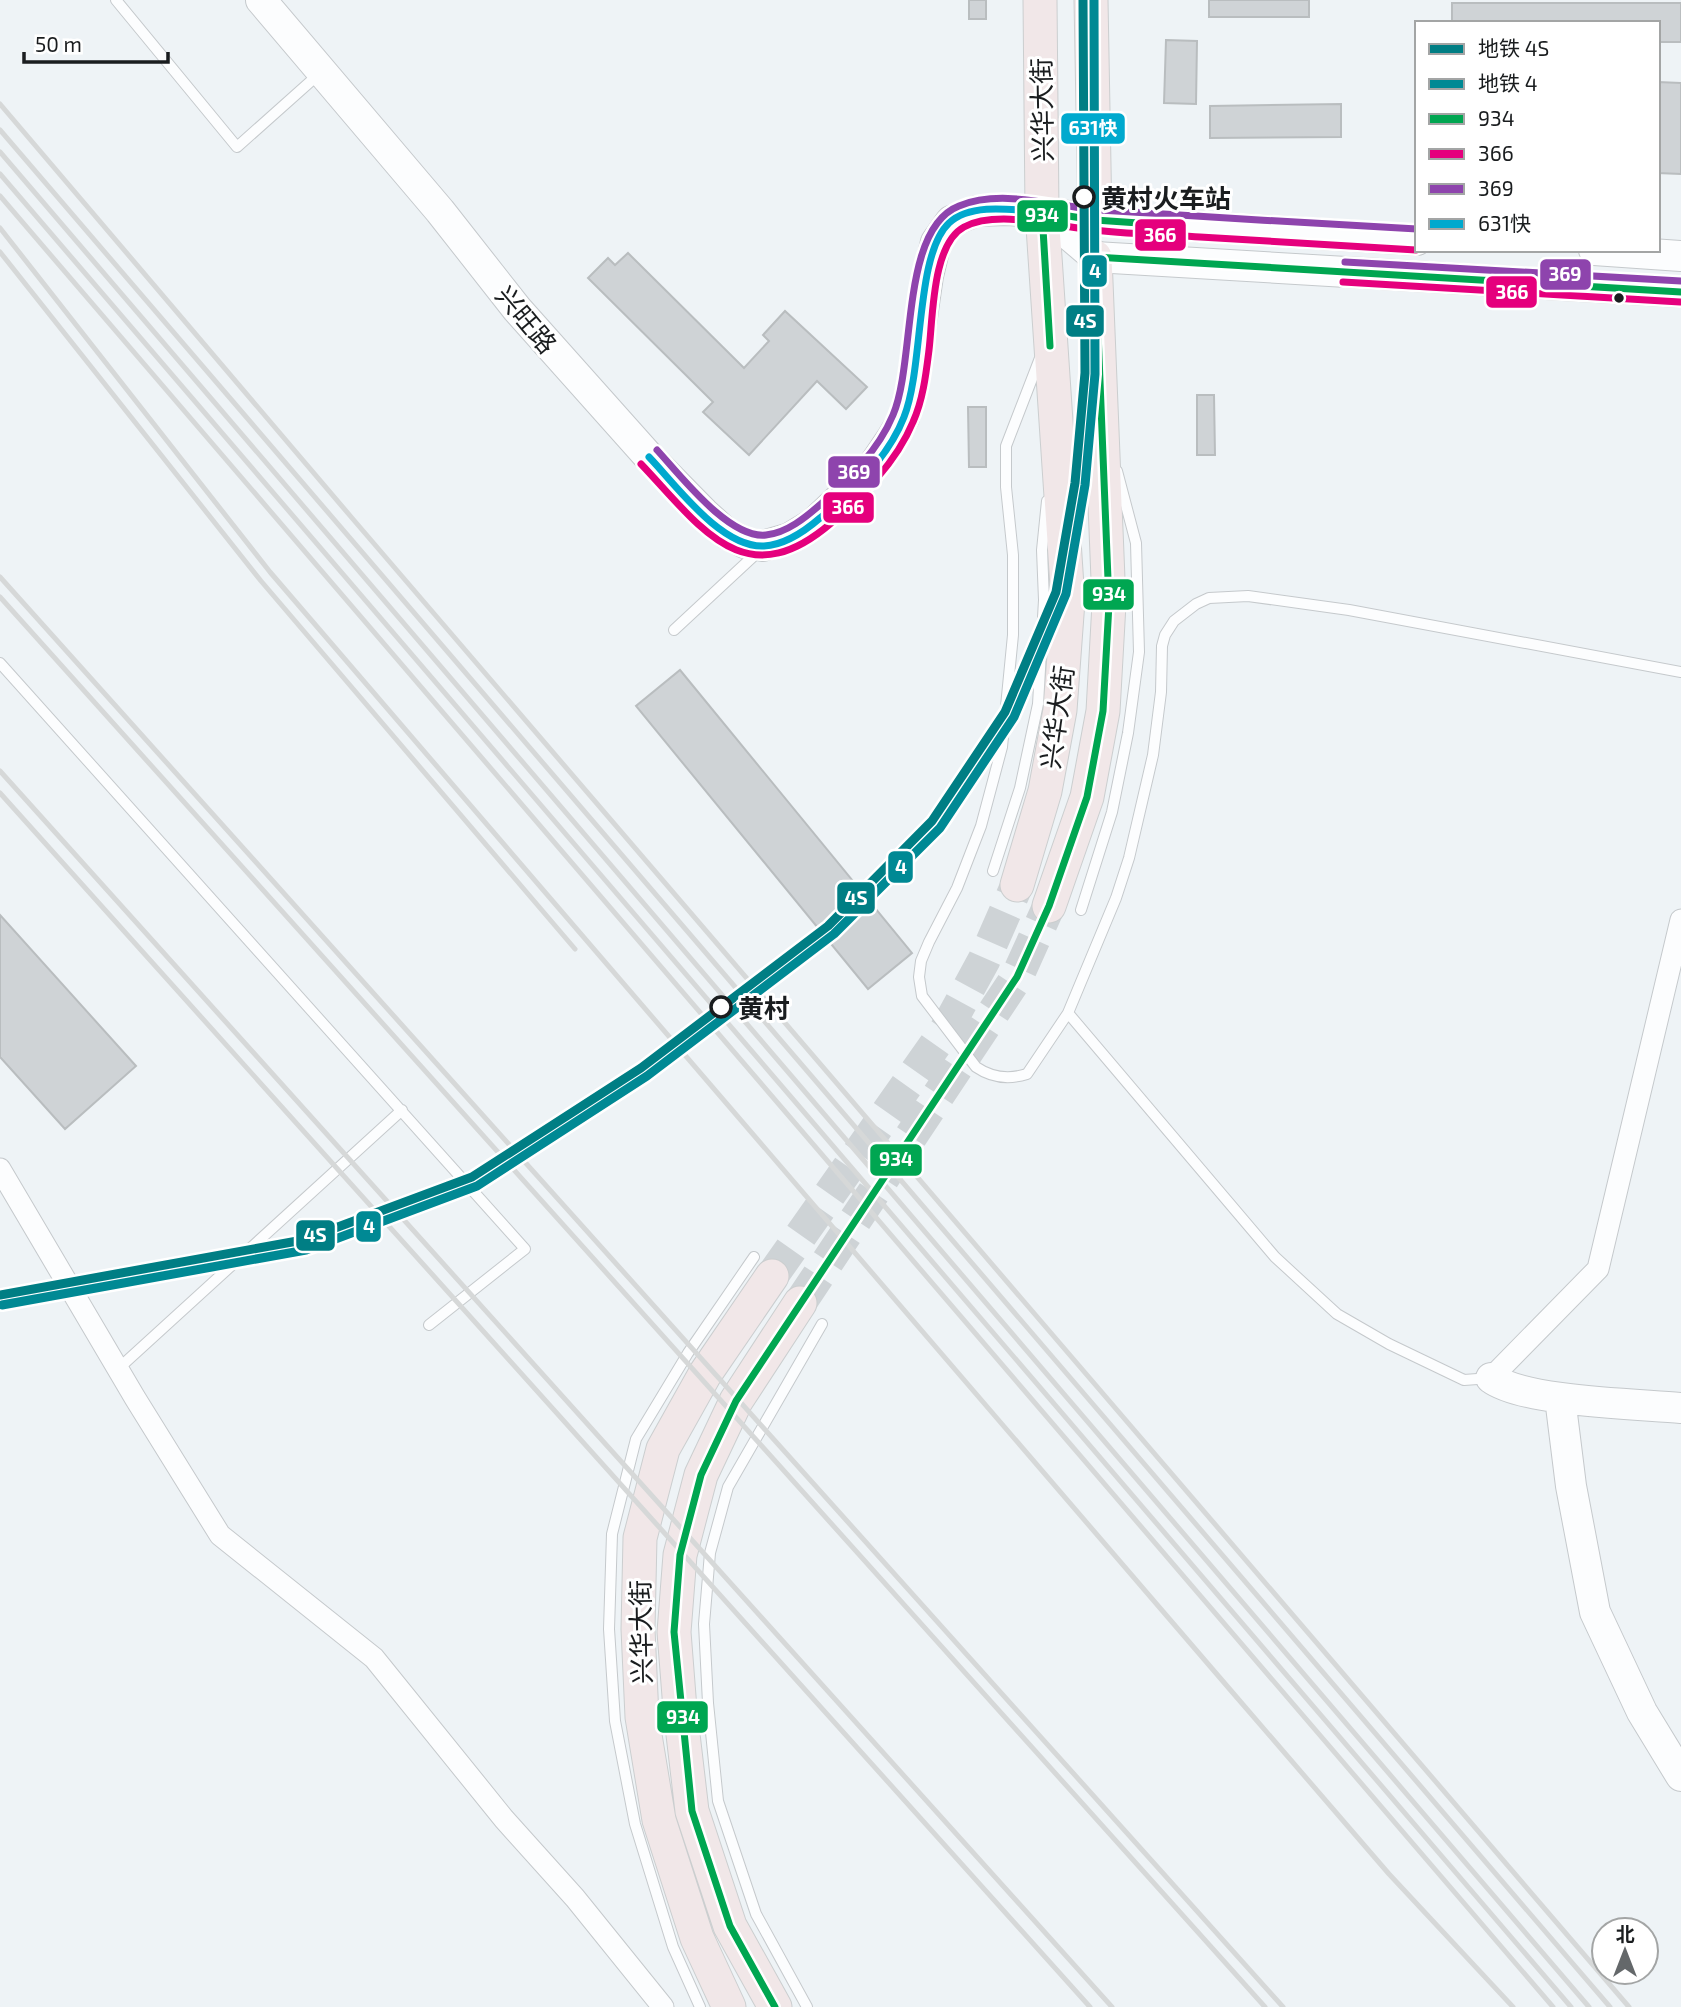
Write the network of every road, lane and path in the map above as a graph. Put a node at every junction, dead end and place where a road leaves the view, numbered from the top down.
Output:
1 (116, 0) edge
2 (261, 0) edge
3 (1040, 0) edge
4 (1091, 0) edge
5 (322, 71) junction
6 (1042, 212) junction
7 (1095, 220) junction
8 (1415, 240) edge
9 (1623, 252) edge
10 (1681, 256) edge
11 (1095, 257) junction
12 (1681, 292) edge
13 (1049, 334) junction
14 (763, 546) junction
15 (674, 630) dead end
16 (0, 663) edge
17 (1681, 672) edge
18 (1005, 878) tunnel mouth
19 (1065, 908) tunnel mouth
20 (1681, 920) edge
21 (1068, 1013) junction
22 (402, 1111) junction
23 (0, 1169) edge
24 (763, 1266) joint
25 (811, 1314) joint
26 (429, 1325) dead end
27 (118, 1369) junction
28 (1491, 1378) junction
29 (1560, 1398) junction
30 (1681, 1408) edge
31 (1681, 1776) edge
32 (663, 2007) edge
33 (700, 2007) edge
34 (729, 2007) edge
35 (775, 2007) edge
36 (807, 2007) edge

1 - 5 lane
2 - 5 main road, 兴旺路
3 - 6 main road, 兴华大街
4 - 7 main road, 兴华大街
5 - 14 main road, 兴旺路
6 - 7 main road
6 - 11 main road
6 - 13 main road, 兴华大街
6 - 14 main road
7 - 8 main road
7 - 11 main road
9 - 10 main road
11 - 12 main road
11 - 19 main road, 兴华大街
13 - 18 main road, 兴华大街
13 - 21 lane
14 - 15 lane
16 - 22 lane
17 - 21 lane
20 - 28 street
21 - 28 lane
22 - 26 lane
22 - 27 lane
23 - 27 street
24 - 33 lane
24 - 34 main road, 兴华大街
25 - 35 main road, 兴华大街
25 - 36 lane
27 - 32 street
28 - 29 main road
29 - 30 main road
29 - 31 main road

